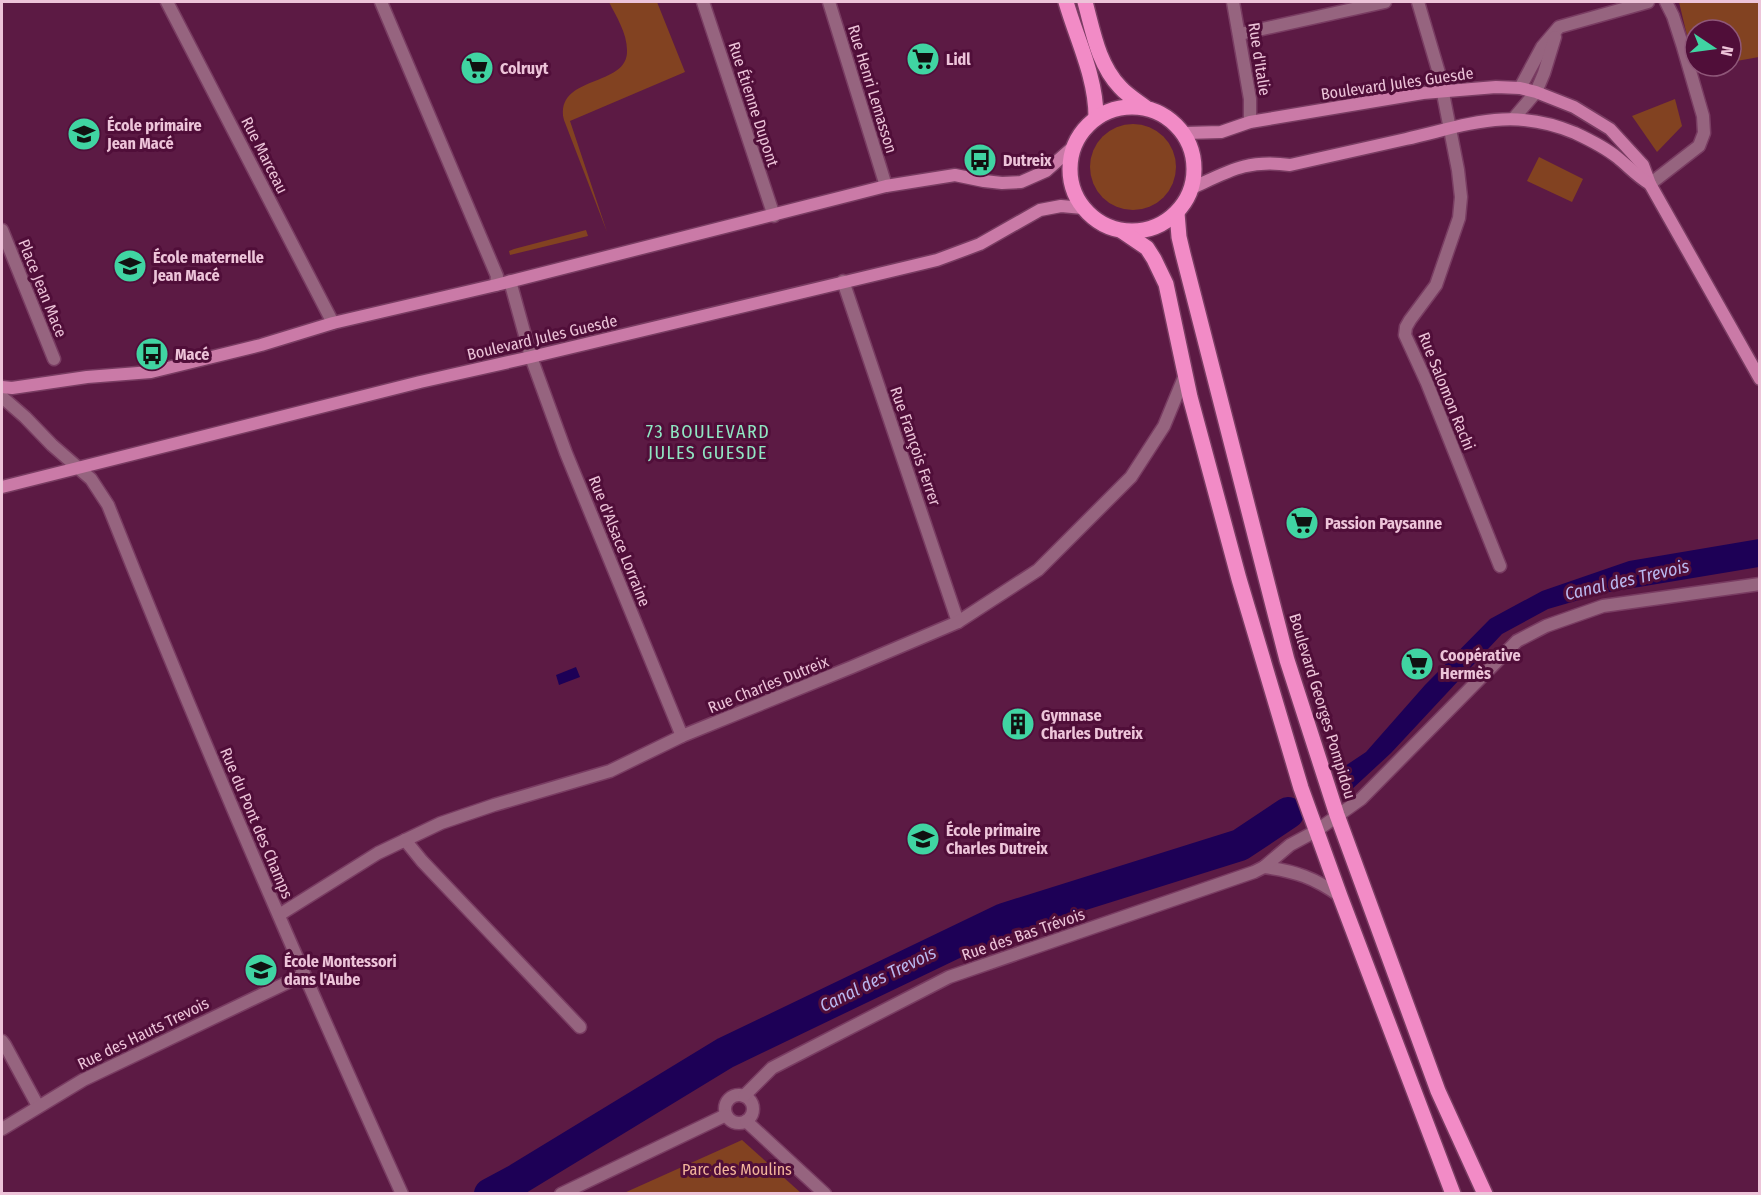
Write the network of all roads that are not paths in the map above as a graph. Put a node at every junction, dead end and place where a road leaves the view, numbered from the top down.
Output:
1 (167, 2) edge
2 (381, 2) edge
3 (703, 2) edge
4 (829, 2) edge
5 (1066, 2) edge
6 (1085, 2) edge
7 (1233, 2) edge
8 (1385, 2) edge
9 (1418, 2) edge
10 (1648, 2) edge
11 (1666, 2) edge
12 (1559, 27) junction
13 (1240, 34) junction
14 (1520, 88) junction
15 (1443, 91) junction
16 (1536, 92) junction
17 (1146, 107) junction
18 (1096, 117) junction
19 (1514, 118) junction
20 (1250, 122) junction
21 (1450, 127) junction
22 (1185, 134) junction
23 (1074, 147) junction
24 (1650, 184) junction
25 (886, 186) junction
26 (1192, 188) junction
27 (1083, 208) junction
28 (1177, 213) junction
29 (774, 216) junction
30 (2, 230) edge
31 (1122, 231) junction
32 (510, 281) junction
33 (843, 281) junction
34 (496, 285) junction
35 (333, 323) junction
36 (531, 357) junction
37 (54, 359) dead end
38 (1185, 375) junction
39 (1760, 379) edge
40 (2, 387) edge
41 (2, 397) edge
42 (79, 468) junction
43 (2, 487) edge
44 (1500, 566) dead end
45 (1760, 584) edge
46 (958, 621) junction
47 (682, 736) junction
48 (1338, 815) junction
49 (1316, 831) junction
50 (405, 840) junction
51 (1264, 867) junction
52 (1340, 896) junction
53 (279, 915) junction
54 (303, 975) junction
55 (580, 1027) dead end
56 (2, 1041) edge
57 (744, 1095) junction
58 (38, 1106) junction
59 (726, 1115) junction
60 (746, 1120) junction
61 (2, 1129) edge
62 (402, 1194) edge
63 (561, 1194) edge
64 (825, 1194) edge
65 (1453, 1194) edge
66 (1485, 1194) edge

1 - 35 street, Rue Marceau
2 - 34 street
3 - 29 street, Rue Étienne Dupont
4 - 25 street, Rue Henri Lemasson
5 - 18 main road
6 - 17 main road
7 - 13 street, Rue d'Italie
8 - 13 street
9 - 15 street
10 - 12 street
11 - 24 street
12 - 14 street
12 - 16 street
13 - 20 street, Rue d'Italie
14 - 15 street, Boulevard Jules Guesde
14 - 16 street, Boulevard Jules Guesde
15 - 20 street, Boulevard Jules Guesde
15 - 21 street
16 - 19 street
16 - 24 street, Boulevard Jules Guesde
17 - 18 main road
17 - 22 main road
18 - 23 main road
19 - 21 street, Boulevard Jules Guesde
19 - 24 street, Boulevard Jules Guesde
20 - 22 street, Boulevard Jules Guesde
21 - 26 street, Boulevard Jules Guesde
21 - 44 street, Rue Salomon Rachi
22 - 26 main road
23 - 25 street
23 - 27 main road
24 - 39 street, Boulevard Jules Guesde
25 - 29 street
26 - 28 main road
27 - 31 main road
27 - 33 street, Boulevard Jules Guesde
28 - 31 main road
28 - 48 main road, Boulevard Georges Pompidou
29 - 32 street
30 - 37 street, Place Jean Mace
31 - 38 main road
32 - 34 street
32 - 36 street, Rue d'Alsace Lorraine
33 - 36 street, Boulevard Jules Guesde
33 - 46 street, Rue François Ferrer
34 - 35 street
35 - 40 street
36 - 42 street, Boulevard Jules Guesde
36 - 47 street, Rue d'Alsace Lorraine
38 - 46 street, Rue Charles Dutreix
38 - 49 main road
41 - 42 street, Rue du Pont des Champs
42 - 43 street, Boulevard Jules Guesde
42 - 53 street, Rue du Pont des Champs
45 - 48 street, Rue des Bas Trévois
46 - 47 street, Rue Charles Dutreix
47 - 50 street, Rue Charles Dutreix
48 - 49 street, Rue des Bas Trévois
48 - 66 main road, Boulevard Georges Pompidou
49 - 51 street, Rue des Bas Trévois
49 - 52 main road
50 - 53 street, Rue Charles Dutreix
50 - 55 street
51 - 52 street
51 - 57 street, Rue des Bas Trévois
52 - 65 main road
53 - 54 street, Rue du Pont des Champs
54 - 58 street, Rue des Hauts Trevois
54 - 62 street, Rue du Pont des Champs
56 - 58 street
57 - 59 street
57 - 60 street
58 - 61 street, Rue des Hauts Trevois
59 - 60 street
59 - 63 street
60 - 64 street

